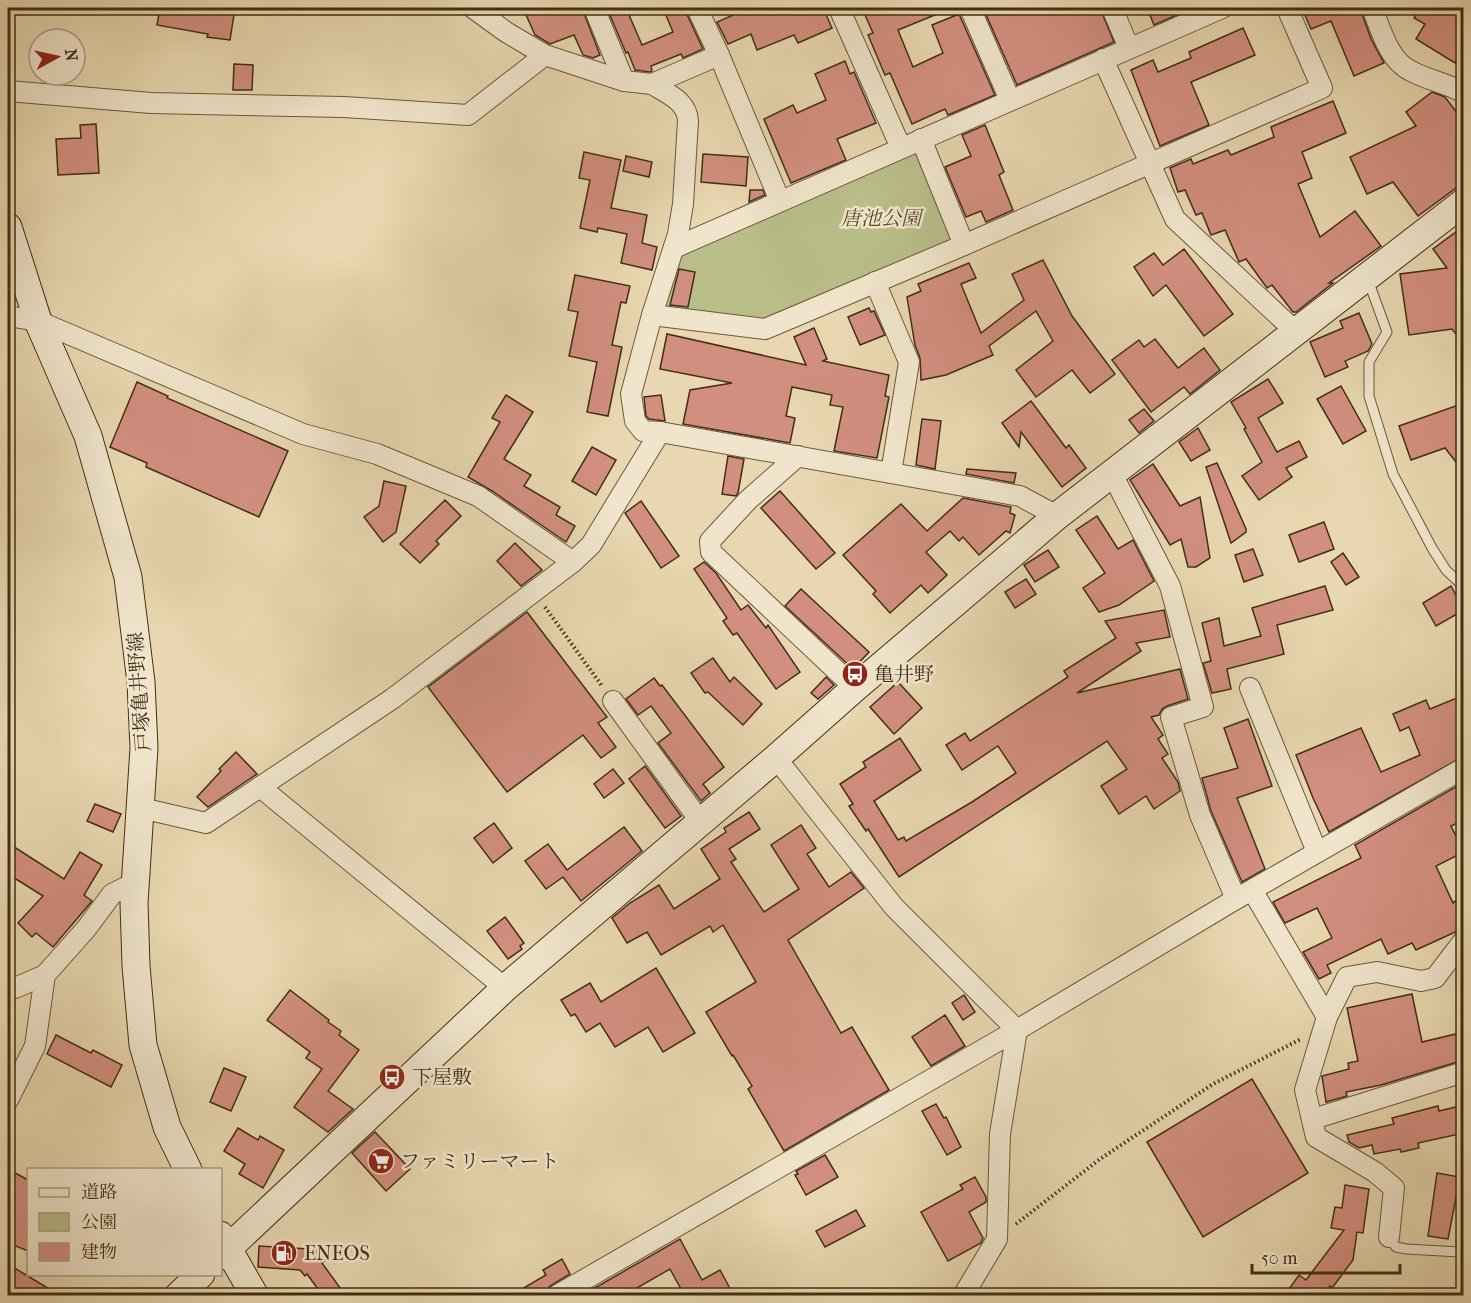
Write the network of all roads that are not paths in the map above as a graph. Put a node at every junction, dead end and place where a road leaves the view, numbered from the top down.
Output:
1 (473, 8) edge
2 (594, 8) edge
3 (697, 8) edge
4 (839, 8) edge
5 (970, 8) edge
6 (1112, 8) edge
7 (1222, 8) edge
8 (1287, 8) edge
9 (1372, 8) edge
10 (1129, 48) junction
11 (545, 55) junction
12 (719, 55) junction
13 (1103, 60) junction
14 (624, 81) junction
15 (652, 84) junction
16 (8, 90) edge
17 (1464, 93) edge
18 (1010, 100) junction
19 (921, 140) junction
20 (901, 148) junction
21 (1148, 164) junction
22 (780, 201) junction
23 (1464, 202) edge
24 (8, 227) edge
25 (964, 245) junction
26 (674, 248) junction
27 (1367, 278) junction
28 (875, 282) junction
29 (652, 315) junction
30 (8, 316) edge
31 (38, 321) junction
32 (1295, 331) junction
33 (660, 432) junction
34 (798, 456) junction
35 (1111, 472) junction
36 (891, 473) junction
37 (1057, 516) junction
38 (573, 562) junction
39 (1464, 587) edge
40 (855, 688) junction
41 (1250, 688) dead end
42 (613, 701) road end
43 (776, 758) junction
44 (1464, 768) edge
45 (260, 787) junction
46 (141, 808) junction
47 (700, 821) junction
48 (1317, 852) junction
49 (134, 883) junction
50 (1244, 895) junction
51 (1464, 940) edge
52 (45, 975) junction
53 (8, 988) edge
54 (505, 988) junction
55 (1325, 1024) junction
56 (1017, 1030) junction
57 (1464, 1072) edge
58 (8, 1100) edge
59 (1313, 1119) junction
60 (187, 1168) edge
61 (1389, 1237) joint
62 (223, 1247) edge
63 (1460, 1252) dead end
64 (200, 1276) edge
65 (178, 1296) edge
66 (255, 1296) edge
67 (556, 1296) edge
68 (963, 1296) edge

1 - 11 street
2 - 14 street
3 - 12 street
4 - 20 street
5 - 18 street
6 - 10 street
7 - 10 street
8 - 21 street
9 - 17 street
10 - 13 street
11 - 14 street
11 - 16 street
12 - 15 street
12 - 22 street
13 - 18 street
13 - 21 street
14 - 15 street
15 - 26 street
18 - 19 street
19 - 20 street
19 - 25 street
20 - 22 street
21 - 25 street
21 - 32 street
22 - 26 street
23 - 27 street
24 - 31 street, 戸塚亀井野線
25 - 28 street
26 - 29 street
27 - 32 street
27 - 39 lane
28 - 29 street
28 - 36 street
29 - 33 street
30 - 31 street
31 - 38 street
31 - 46 street, 戸塚亀井野線
32 - 35 street
33 - 34 street
33 - 38 street
34 - 36 street
34 - 40 street
35 - 37 street
35 - 50 street
36 - 37 street
37 - 40 street
38 - 45 street
40 - 43 street
41 - 48 street
42 - 47 street
43 - 47 street
43 - 56 street
44 - 48 street
45 - 46 street
45 - 54 street
46 - 49 street, 戸塚亀井野線
47 - 54 street
48 - 50 street
49 - 52 street
49 - 60 street, 戸塚亀井野線
50 - 55 street
50 - 56 street
51 - 55 street
52 - 53 street
52 - 58 street
54 - 62 street
55 - 59 street
56 - 67 street
56 - 68 street
57 - 59 street
59 - 61 street
61 - 63 lane
62 - 66 street
64 - 65 street

